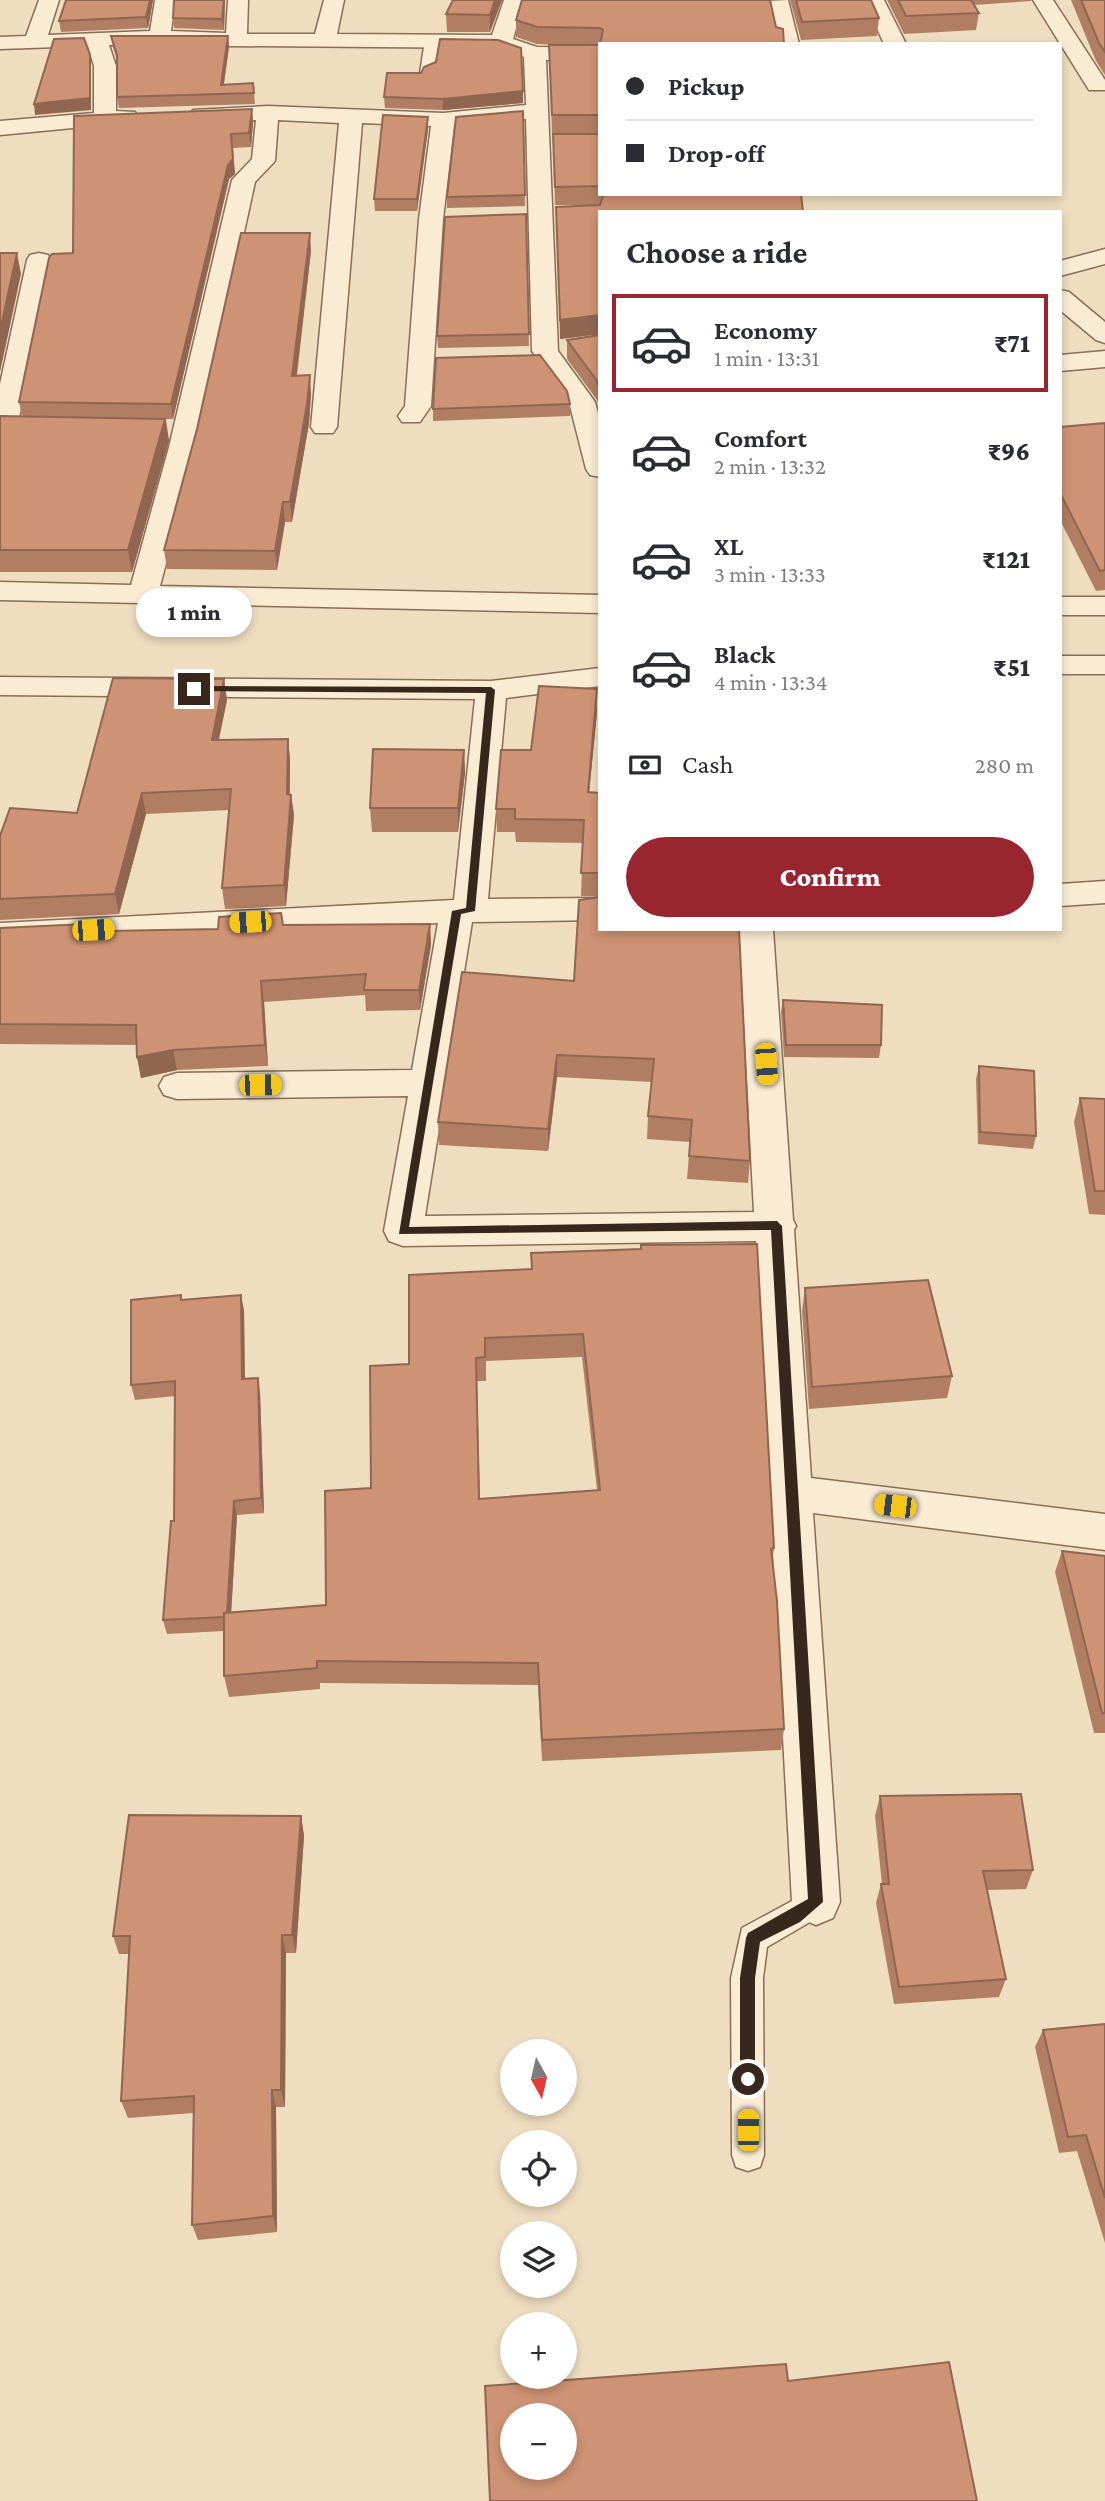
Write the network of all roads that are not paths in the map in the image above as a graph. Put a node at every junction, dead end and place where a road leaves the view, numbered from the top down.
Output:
1 (49, 0) edge
2 (165, 0) edge
3 (238, 0) edge
4 (334, 0) edge
5 (514, 0) edge
6 (874, 0) edge
7 (1043, 0) edge
8 (778, 1) edge
9 (236, 37) junction
10 (160, 38) junction
11 (325, 38) junction
12 (97, 40) junction
13 (432, 40) junction
14 (501, 42) junction
15 (788, 42) edge
16 (894, 42) edge
17 (0, 43) edge
18 (34, 43) junction
19 (535, 53) junction
20 (598, 54) edge
21 (427, 73) edge
22 (1073, 82) dead end
23 (1101, 85) edge
24 (535, 111) junction
25 (268, 113) junction
26 (173, 116) edge
27 (146, 117) edge
28 (105, 118) junction
29 (351, 118) junction
30 (443, 120) junction
31 (0, 128) edge
32 (536, 143) junction
33 (562, 143) edge
34 (552, 215) junction
35 (513, 216) edge
36 (458, 218) edge
37 (431, 219) junction
38 (1105, 256) edge
39 (39, 260) dead end
40 (1062, 269) edge
41 (1062, 299) edge
42 (1105, 335) edge
43 (1105, 359) edge
44 (1062, 363) edge
45 (411, 416) dead end
46 (324, 426) dead end
47 (2, 428) edge
48 (32, 428) edge
49 (598, 462) edge
50 (0, 592) edge
51 (144, 592) junction
52 (598, 604) edge
53 (1062, 606) edge
54 (1104, 608) edge
55 (1062, 665) edge
56 (1105, 665) edge
57 (598, 677) edge
58 (0, 686) edge
59 (491, 690) junction
60 (1105, 892) edge
61 (1062, 895) edge
62 (598, 909) edge
63 (464, 911) junction
64 (756, 931) edge
65 (0, 935) edge
66 (426, 1083) junction
67 (177, 1086) dead end
68 (777, 1226) junction
69 (790, 1493) junction
70 (1105, 1532) edge
71 (816, 1902) joint
72 (748, 2155) dead end

1 - 18 street
2 - 10 street
3 - 9 street
4 - 11 street
5 - 14 street
6 - 16 street
7 - 23 street
8 - 15 street
9 - 10 street
9 - 11 street
10 - 12 street
11 - 13 street
12 - 18 street
12 - 28 street
13 - 14 street
13 - 21 lane
14 - 19 street
17 - 18 street
19 - 20 street
19 - 24 street
22 - 23 street
24 - 30 street
24 - 32 street
25 - 26 street
25 - 29 street
25 - 51 street
27 - 28 street
28 - 31 street
29 - 30 street
29 - 46 street
30 - 37 street
32 - 33 street
32 - 34 street
34 - 35 street
34 - 49 street
36 - 37 street
37 - 45 street
38 - 40 street
39 - 47 street
41 - 42 street
43 - 44 street
47 - 48 street
50 - 51 street
51 - 52 street
53 - 54 street
55 - 56 street
57 - 59 street
58 - 59 street
59 - 63 street
60 - 61 street
62 - 63 street
63 - 65 street
63 - 66 street
64 - 68 street
66 - 67 street
66 - 68 street
68 - 69 street
69 - 70 street
69 - 71 street
71 - 72 lane

